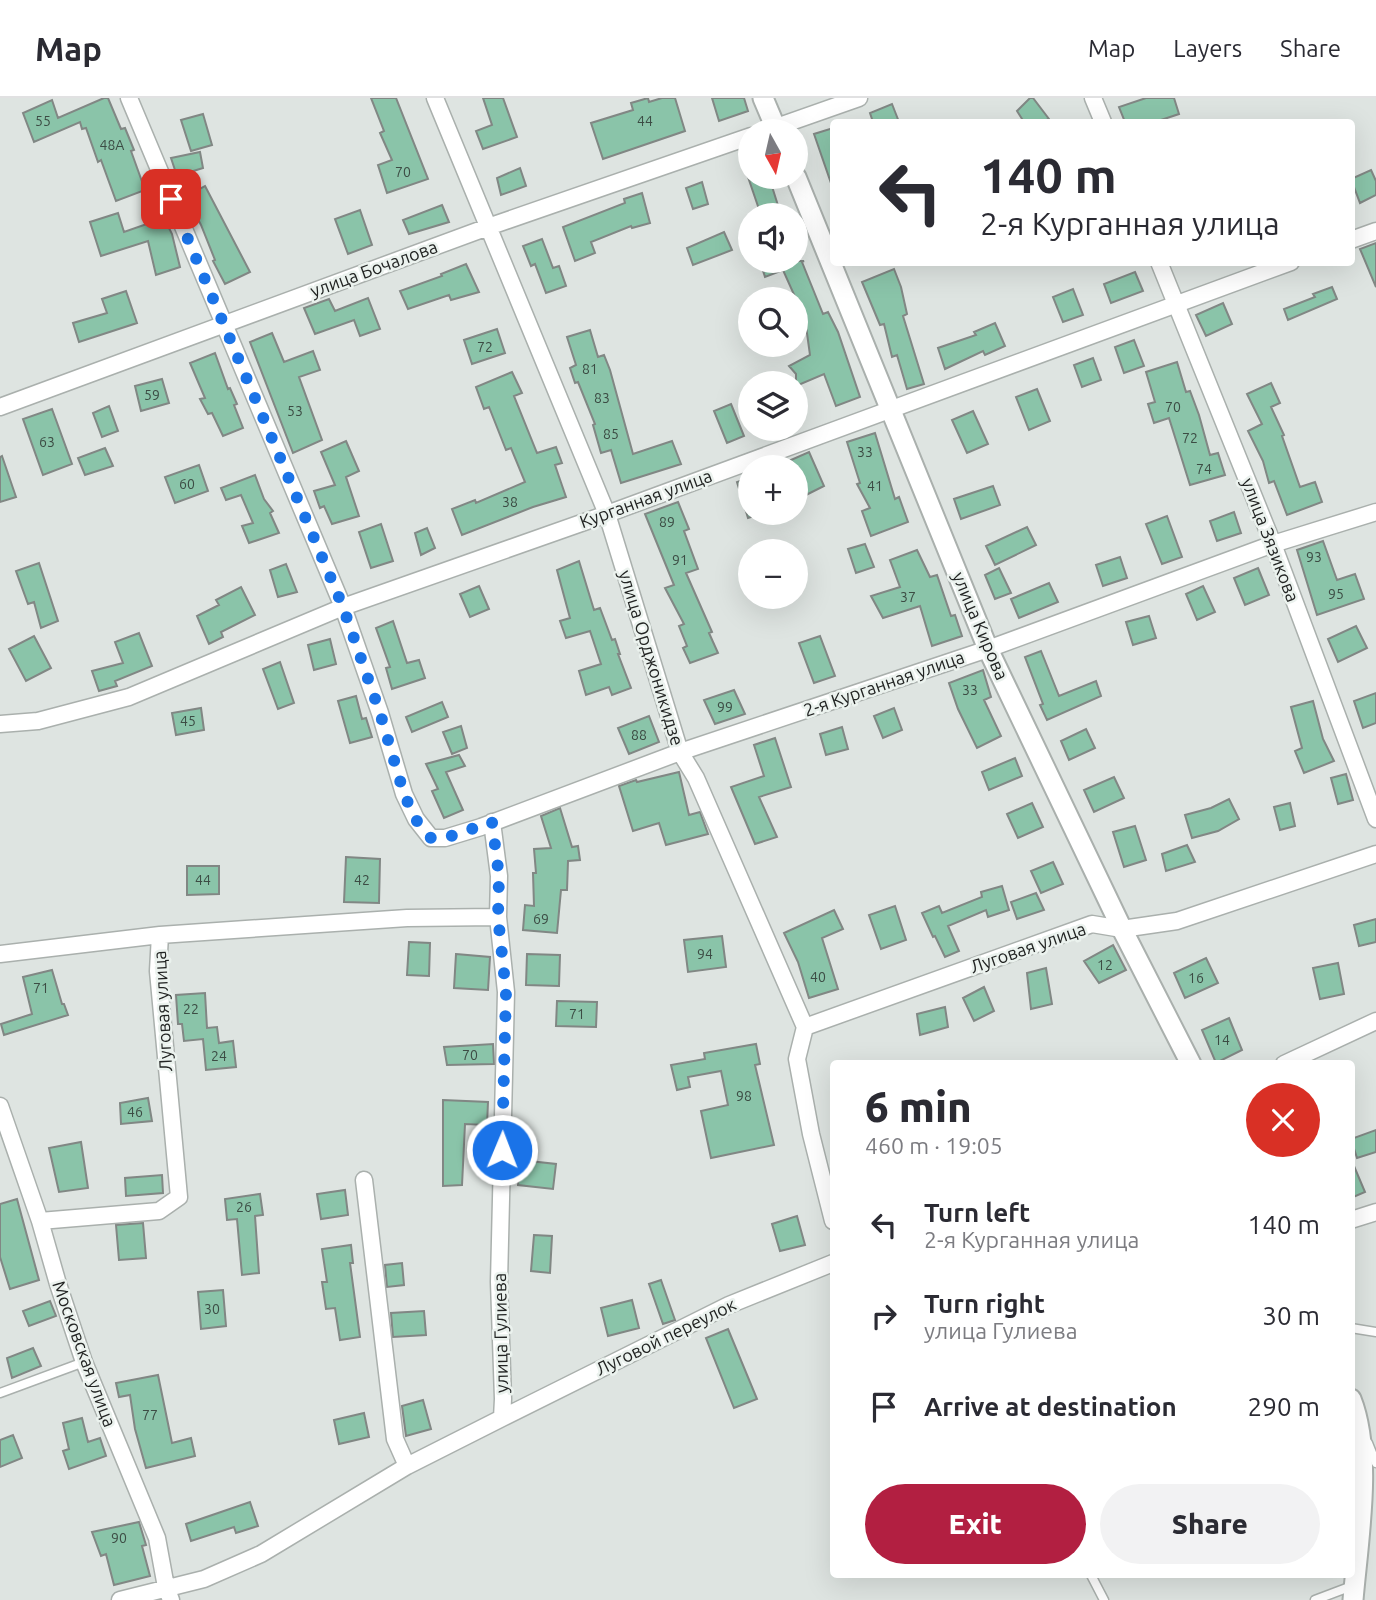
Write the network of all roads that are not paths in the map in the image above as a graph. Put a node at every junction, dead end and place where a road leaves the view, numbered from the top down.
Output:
1 (130, 98) edge
2 (435, 98) edge
3 (763, 98) edge
4 (859, 98) edge
5 (1093, 98) edge
6 (770, 119) edge
7 (803, 119) edge
8 (1102, 119) edge
9 (738, 140) edge
10 (801, 189) edge
11 (488, 227) junction
12 (1376, 231) edge
13 (1355, 239) edge
14 (830, 260) edge
15 (832, 266) edge
16 (1161, 266) edge
17 (1280, 266) edge
18 (1176, 305) junction
19 (223, 325) junction
20 (0, 407) edge
21 (891, 410) junction
22 (1376, 512) edge
23 (607, 514) junction
24 (1273, 544) junction
25 (343, 607) junction
26 (988, 649) junction
27 (0, 723) edge
28 (680, 752) junction
29 (1376, 819) edge
30 (492, 822) junction
31 (1376, 854) edge
32 (498, 917) junction
33 (1122, 929) junction
34 (160, 935) junction
35 (0, 954) edge
36 (1376, 1021) edge
37 (805, 1027) junction
38 (1189, 1060) edge
39 (1293, 1060) edge
40 (0, 1106) edge
41 (364, 1180) dead end
42 (830, 1209) edge
43 (1376, 1212) edge
44 (1355, 1219) edge
45 (40, 1221) junction
46 (830, 1264) edge
47 (1355, 1329) edge
48 (1376, 1332) edge
49 (84, 1362) junction
50 (0, 1393) edge
51 (1355, 1408) edge
52 (502, 1418) junction
53 (1359, 1418) junction
54 (1376, 1463) edge
55 (407, 1466) junction
56 (1093, 1578) edge
57 (1355, 1578) edge
58 (168, 1593) edge
59 (1354, 1593) edge
60 (120, 1600) edge
61 (1104, 1600) edge
62 (1315, 1600) edge

1 - 19 street
2 - 11 street, улица Орджоникидзе
3 - 6 street
4 - 7 street
5 - 8 street
9 - 11 street, улица Бочалова
10 - 14 street, улица Кирова
11 - 19 street, улица Бочалова
11 - 23 street, улица Орджоникидзе
12 - 13 street
15 - 21 street, улица Кирова
16 - 18 street, улица Зязикова
17 - 18 street, Курганная улица
18 - 21 street, Курганная улица
18 - 24 street, улица Зязикова
19 - 20 street, улица Бочалова
19 - 25 street
21 - 23 street, Курганная улица
21 - 26 street, улица Кирова
22 - 24 street, 2-я Курганная улица
23 - 25 street, Курганная улица
23 - 28 street, улица Орджоникидзе
24 - 26 street, 2-я Курганная улица
24 - 29 street, улица Зязикова
25 - 27 street, Курганная улица
25 - 30 street, 2-я Курганная улица
26 - 28 street, 2-я Курганная улица
26 - 33 street, улица Кирова
28 - 30 street, 2-я Курганная улица
28 - 37 street, улица Орджоникидзе
30 - 32 street, улица Гулиева
31 - 33 street, Луговая улица
32 - 34 street, Луговая улица
32 - 52 street, улица Гулиева
33 - 37 street, Луговая улица
33 - 38 street, улица Кирова
34 - 35 street
34 - 45 street, Луговая улица
36 - 39 street
37 - 42 street
40 - 45 street, Московская улица
41 - 55 street
43 - 44 street
45 - 49 street, Московская улица
46 - 52 street, Луговой переулок
47 - 48 lane
49 - 50 lane
49 - 58 street, Московская улица
51 - 53 street
52 - 55 street, улица Гулиева
53 - 54 lane
53 - 57 street
55 - 58 street, улица Гулиева
56 - 61 lane
58 - 60 street, улица Гулиева
59 - 62 lane

